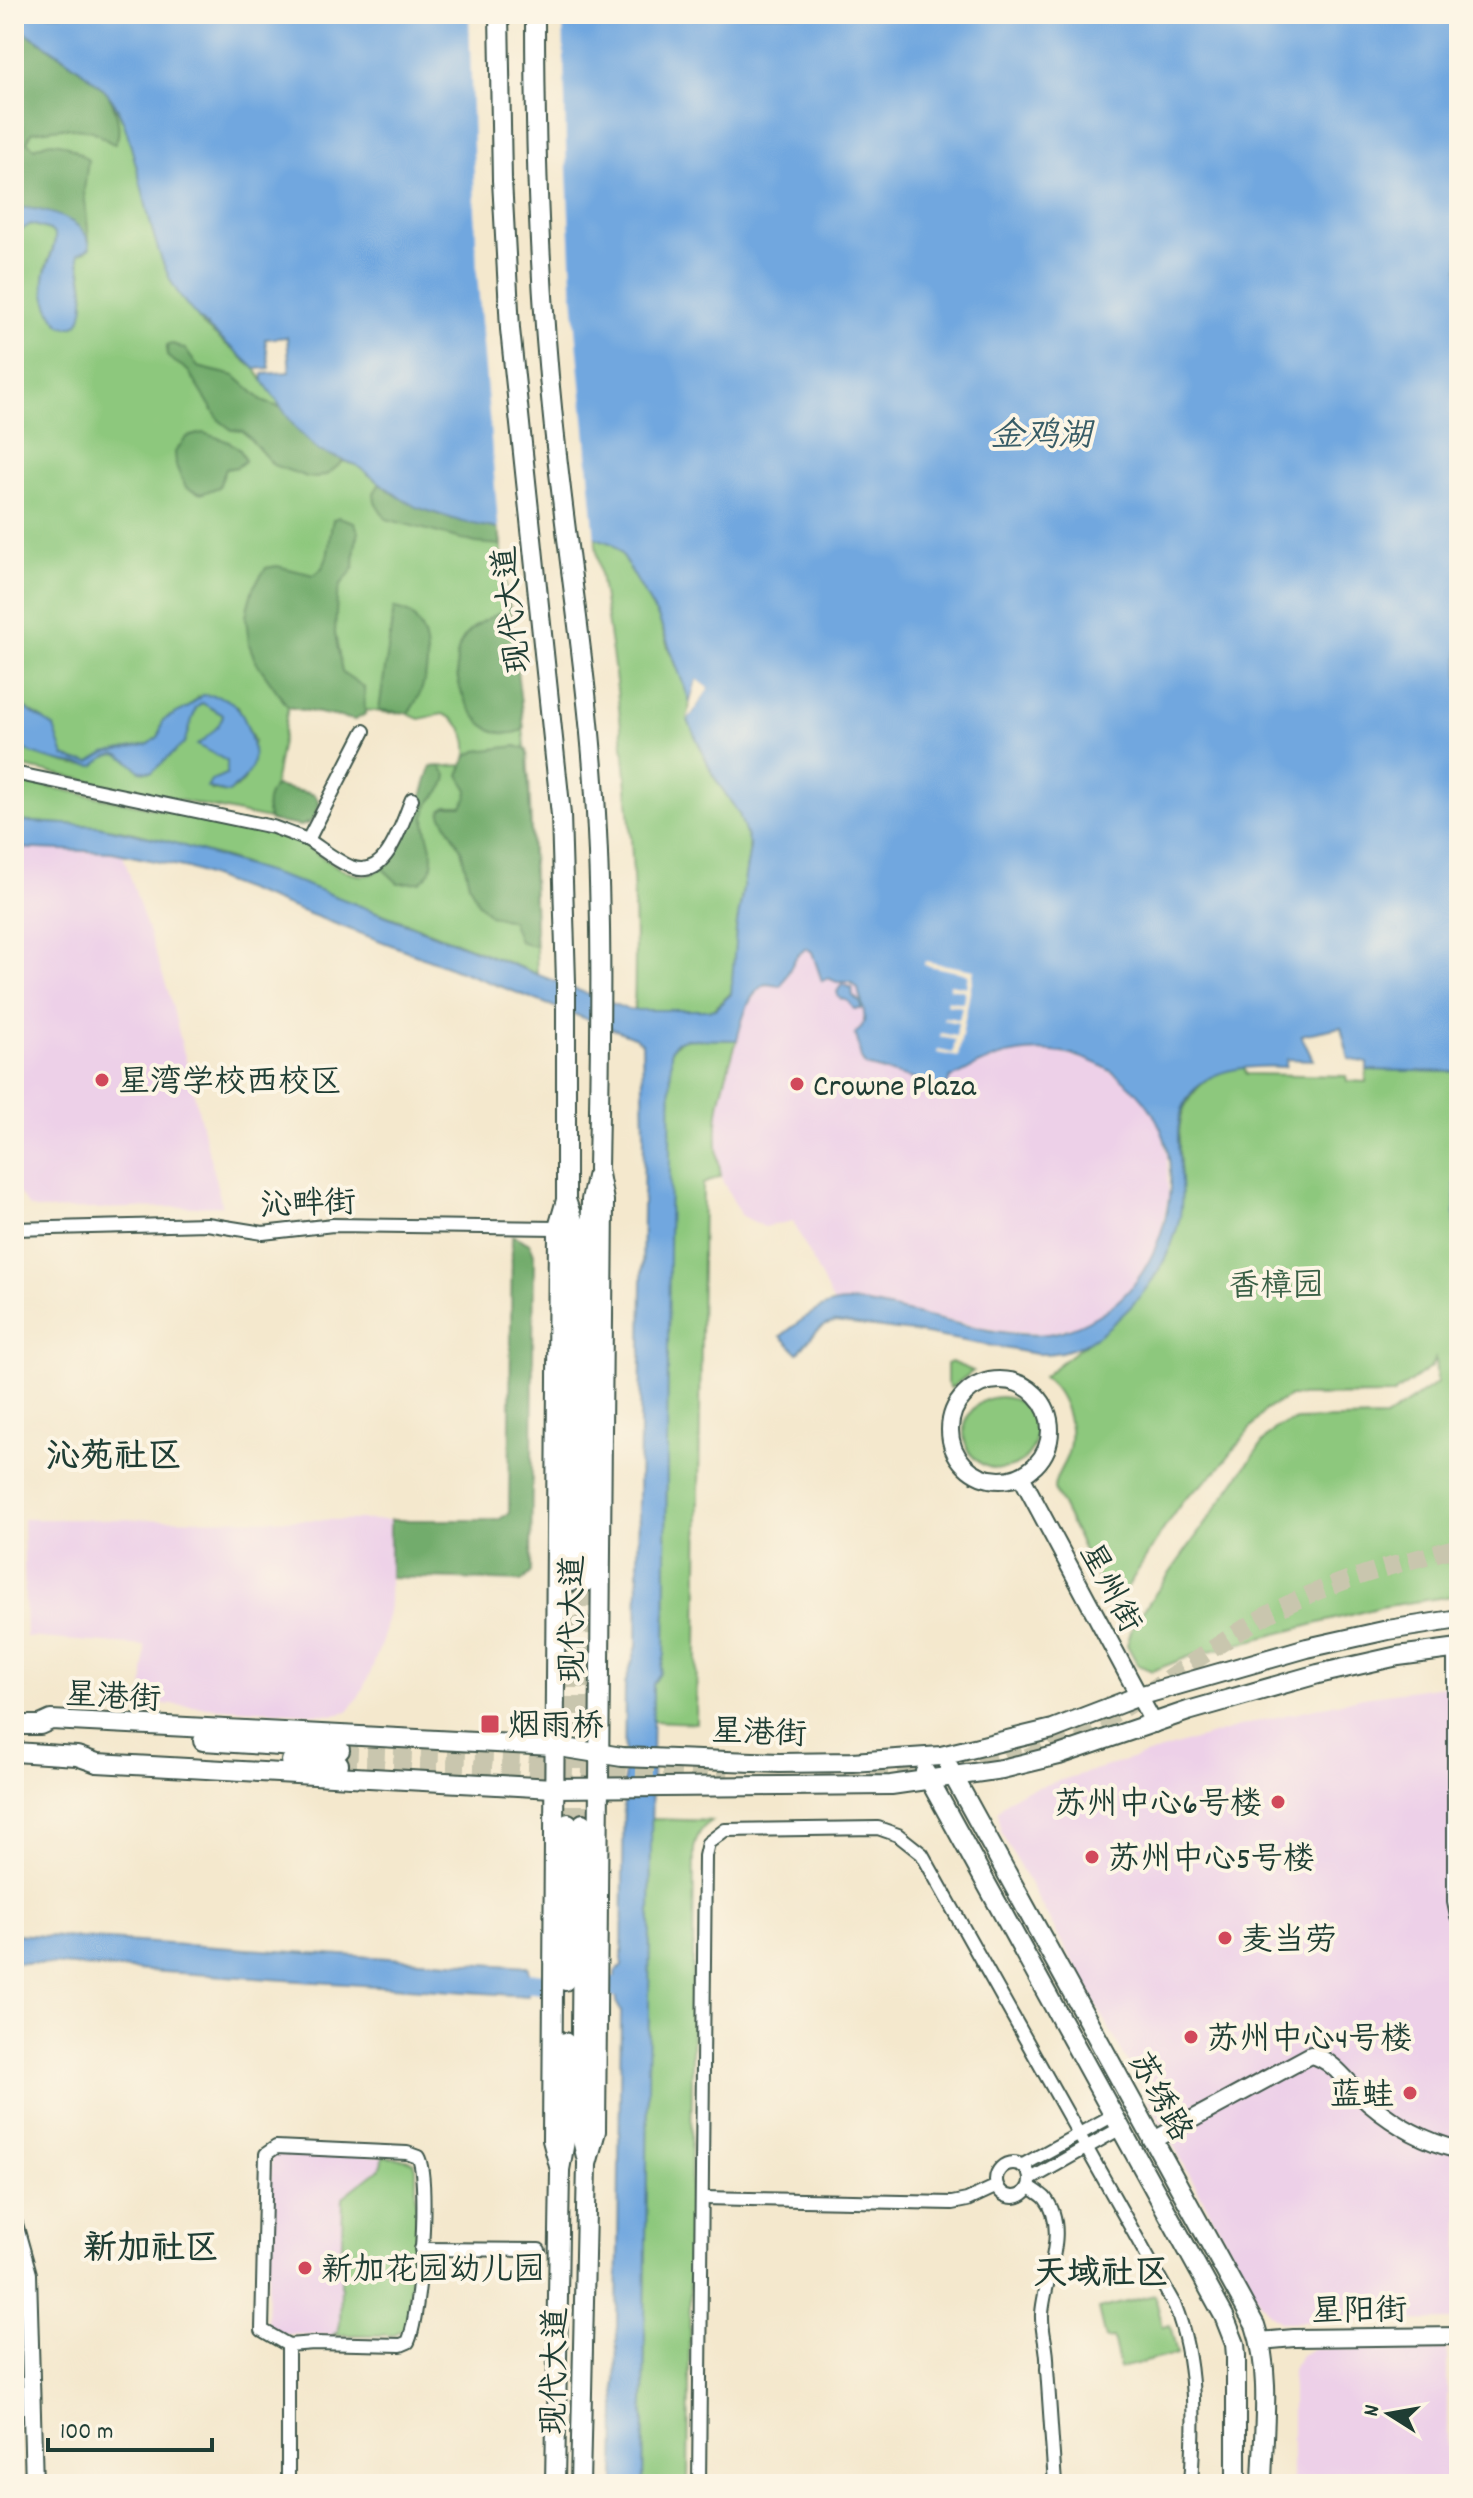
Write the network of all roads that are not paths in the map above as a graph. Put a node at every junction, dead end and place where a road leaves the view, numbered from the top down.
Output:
1 (499, 14) edge
2 (535, 14) edge
3 (364, 731) dead end
4 (14, 773) edge
5 (412, 799) dead end
6 (308, 840) junction
7 (598, 1169) junction
8 (566, 1200) junction
9 (558, 1228) junction
10 (14, 1229) edge
11 (1021, 1476) junction
12 (1459, 1619) edge
13 (1458, 1648) edge
14 (1139, 1696) junction
15 (1154, 1724) junction
16 (14, 1725) edge
17 (40, 1725) junction
18 (553, 1746) junction
19 (14, 1752) edge
20 (601, 1754) junction
21 (77, 1756) junction
22 (941, 1756) junction
23 (920, 1758) junction
24 (954, 1777) junction
25 (928, 1780) junction
26 (553, 1788) junction
27 (600, 1789) junction
28 (1459, 1916) edge
29 (1116, 2122) junction
30 (1077, 2135) junction
31 (1152, 2141) junction
32 (1085, 2148) junction
33 (1459, 2150) edge
34 (587, 2164) junction
35 (1023, 2165) junction
36 (560, 2170) junction
37 (1030, 2183) junction
38 (997, 2186) junction
39 (703, 2198) junction
40 (14, 2224) edge
41 (421, 2249) junction
42 (539, 2250) dead end
43 (1459, 2336) edge
44 (1260, 2341) junction
45 (288, 2345) junction
46 (34, 2484) edge
47 (288, 2484) edge
48 (555, 2484) edge
49 (580, 2484) edge
50 (699, 2484) edge
51 (1055, 2484) edge
52 (1191, 2484) edge
53 (1236, 2484) edge
54 (1262, 2484) edge

1 - 8 main road, 现代大道
2 - 7 main road, 现代大道
3 - 6 street
4 - 6 street
5 - 6 street
7 - 8 main road, 现代大道
7 - 20 main road, 现代大道
8 - 9 main road, 现代大道
9 - 10 street, 沁畔街
9 - 18 main road, 现代大道
11 - 11 street
11 - 14 street, 星州街
12 - 14 main road, 星港街
13 - 15 main road, 星港街
13 - 28 street
14 - 15 street, 星州街
14 - 22 main road, 星港街
15 - 24 main road, 星港街
16 - 17 main road, 星港街
17 - 18 main road, 星港街
17 - 21 main road, 星港街
18 - 20 main road, 星港街
18 - 26 main road, 现代大道
19 - 21 main road, 星港街
20 - 23 main road, 星港街
20 - 27 main road, 现代大道
21 - 26 main road, 星港街
22 - 23 main road, 星港街
22 - 24 main road, 苏绣路
23 - 25 main road, 苏绣路
24 - 25 main road, 星港街
24 - 31 main road, 苏绣路
25 - 27 main road, 星港街
25 - 29 main road, 苏绣路
26 - 27 main road, 星港街
26 - 36 main road, 现代大道
27 - 34 main road, 现代大道
29 - 30 street
29 - 32 street
29 - 53 main road, 苏绣路
30 - 32 street
30 - 35 street
30 - 39 street
31 - 33 street
31 - 44 main road, 苏绣路
32 - 37 street
32 - 52 street
34 - 36 main road, 现代大道
34 - 49 main road, 现代大道
35 - 37 street
35 - 38 street
36 - 48 main road, 现代大道
37 - 38 street
37 - 51 street
38 - 39 street
39 - 50 street
40 - 46 street
41 - 42 street
41 - 45 street
41 - 45 street
43 - 44 street, 星阳街
44 - 54 main road, 苏绣路
45 - 47 street

